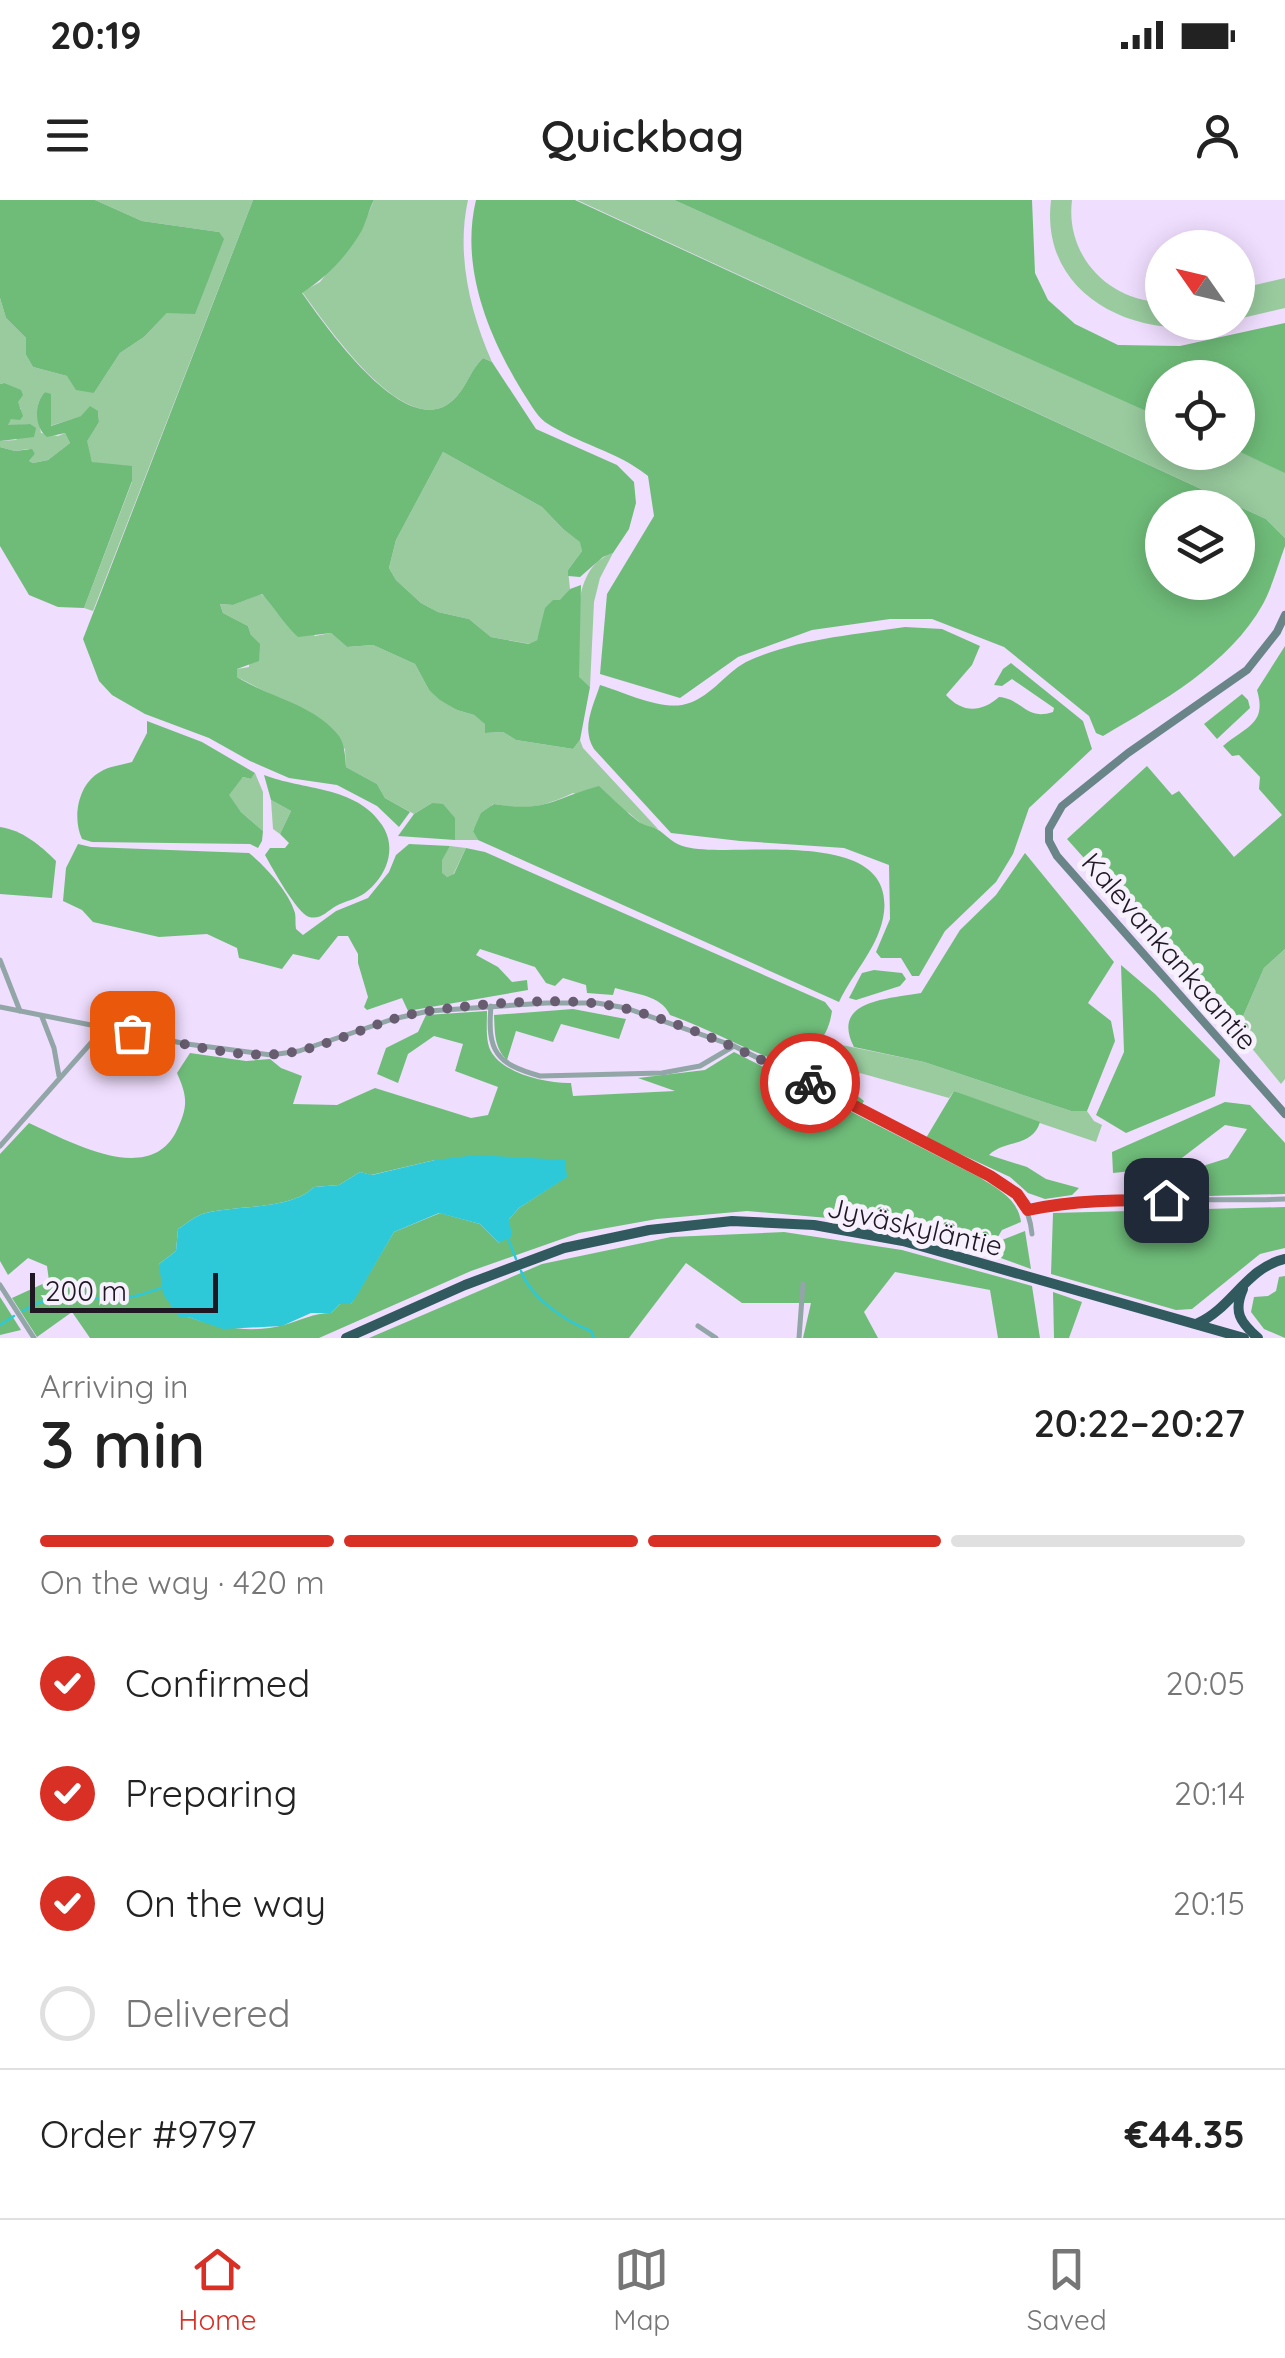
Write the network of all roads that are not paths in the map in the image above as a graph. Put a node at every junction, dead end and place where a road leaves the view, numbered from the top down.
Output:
1 (1285, 615) edge
2 (0, 960) edge
3 (491, 1006) junction
4 (0, 1007) edge
5 (20, 1011) junction
6 (42, 1016) junction
7 (105, 1027) junction
8 (734, 1046) junction
9 (60, 1076) junction
10 (1285, 1114) edge
11 (0, 1146) edge
12 (1285, 1199) edge
13 (1028, 1210) junction
14 (1032, 1234) dead end
15 (1285, 1259) edge
16 (803, 1284) dead end
17 (1245, 1284) junction
18 (0, 1285) edge
19 (1197, 1324) junction
20 (698, 1326) dead end
21 (34, 1338) edge
22 (346, 1338) edge
23 (716, 1338) edge
24 (798, 1338) edge
25 (1244, 1338) edge
26 (1258, 1338) edge

1 - 10 street, Kalevankankaantie
2 - 5 street
3 - 7 street
3 - 8 street
3 - 8 street
4 - 5 street
5 - 6 street
6 - 7 street
6 - 9 street
7 - 9 street
8 - 13 street
9 - 11 street
12 - 13 street
13 - 14 street
15 - 17 highway
16 - 24 street
17 - 19 highway
17 - 26 highway
18 - 21 street
19 - 22 highway, Jyväskyläntie
19 - 25 highway, Jyväskyläntie
20 - 23 street

